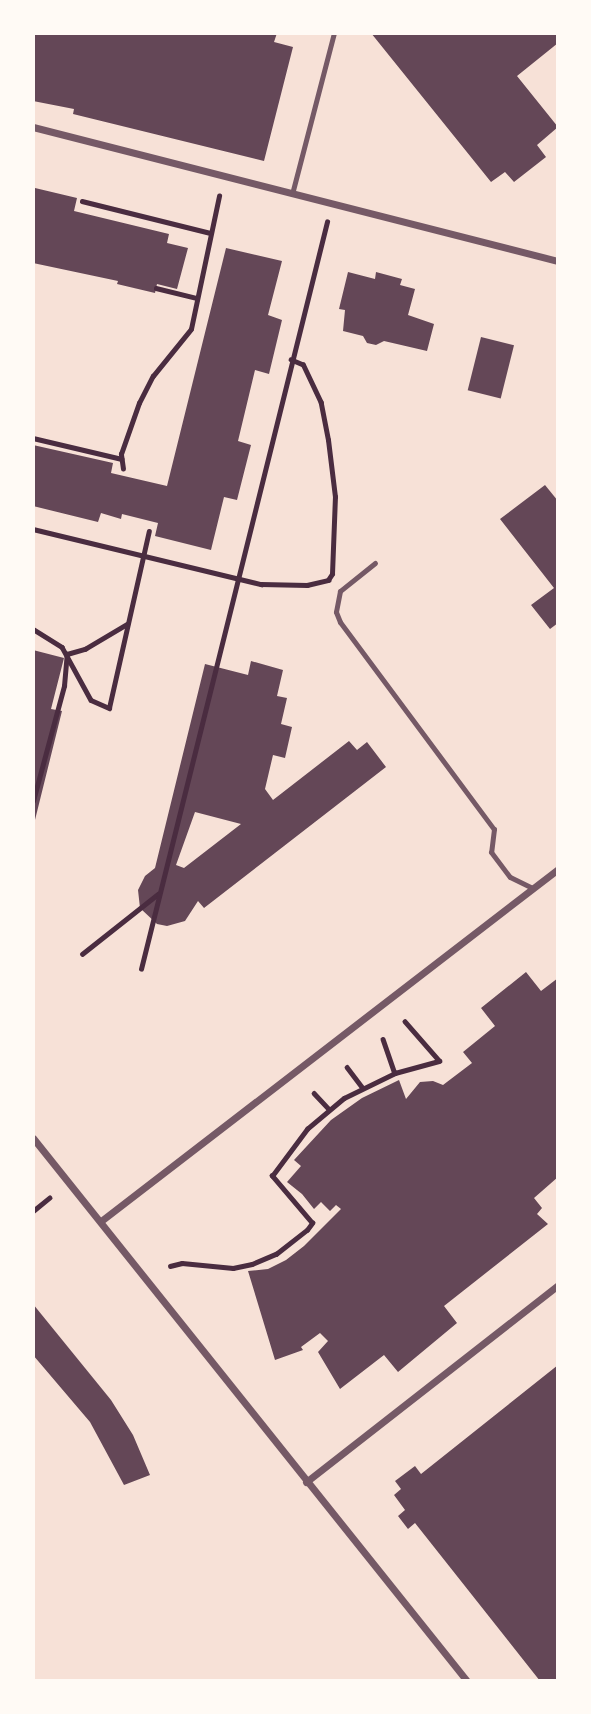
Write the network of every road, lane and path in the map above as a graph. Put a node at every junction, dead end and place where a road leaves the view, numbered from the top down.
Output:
1 (334, 33) edge
2 (33, 127) edge
3 (292, 194) junction
4 (219, 195) dead end
5 (82, 201) dead end
6 (327, 222) dead end
7 (210, 233) junction
8 (558, 261) edge
9 (156, 288) dead end
10 (197, 298) junction
11 (291, 360) junction
12 (33, 438) edge
13 (122, 459) junction
14 (122, 469) dead end
15 (33, 528) edge
16 (149, 531) dead end
17 (144, 556) junction
18 (375, 563) dead end
19 (239, 578) junction
20 (128, 623) junction
21 (33, 629) edge
22 (67, 654) junction
23 (33, 801) edge
24 (558, 869) edge
25 (533, 888) junction
26 (160, 892) junction
27 (82, 954) dead end
28 (141, 969) dead end
29 (405, 1022) dead end
30 (383, 1039) dead end
31 (347, 1067) dead end
32 (395, 1073) junction
33 (362, 1087) junction
34 (314, 1093) dead end
35 (329, 1109) junction
36 (33, 1138) edge
37 (49, 1198) dead end
38 (33, 1211) edge
39 (101, 1221) junction
40 (170, 1266) dead end
41 (558, 1285) edge
42 (306, 1482) junction
43 (467, 1681) edge

1 - 3 lane
2 - 3 street
3 - 8 street
4 - 7 path
5 - 7 path
6 - 11 path
7 - 10 path
9 - 10 path
10 - 13 path
11 - 19 path
11 - 19 path
12 - 13 path
13 - 14 path
15 - 17 path
16 - 17 path
17 - 19 path
17 - 20 path
18 - 25 lane
19 - 26 path
20 - 22 path
20 - 22 path
21 - 22 path
22 - 23 path
24 - 25 street
25 - 39 street
26 - 27 path
26 - 28 path
29 - 32 path
30 - 32 path
31 - 33 path
32 - 33 path
33 - 35 path
34 - 35 path
35 - 40 path
36 - 39 street
37 - 38 path
39 - 42 street
41 - 42 street
42 - 43 street

